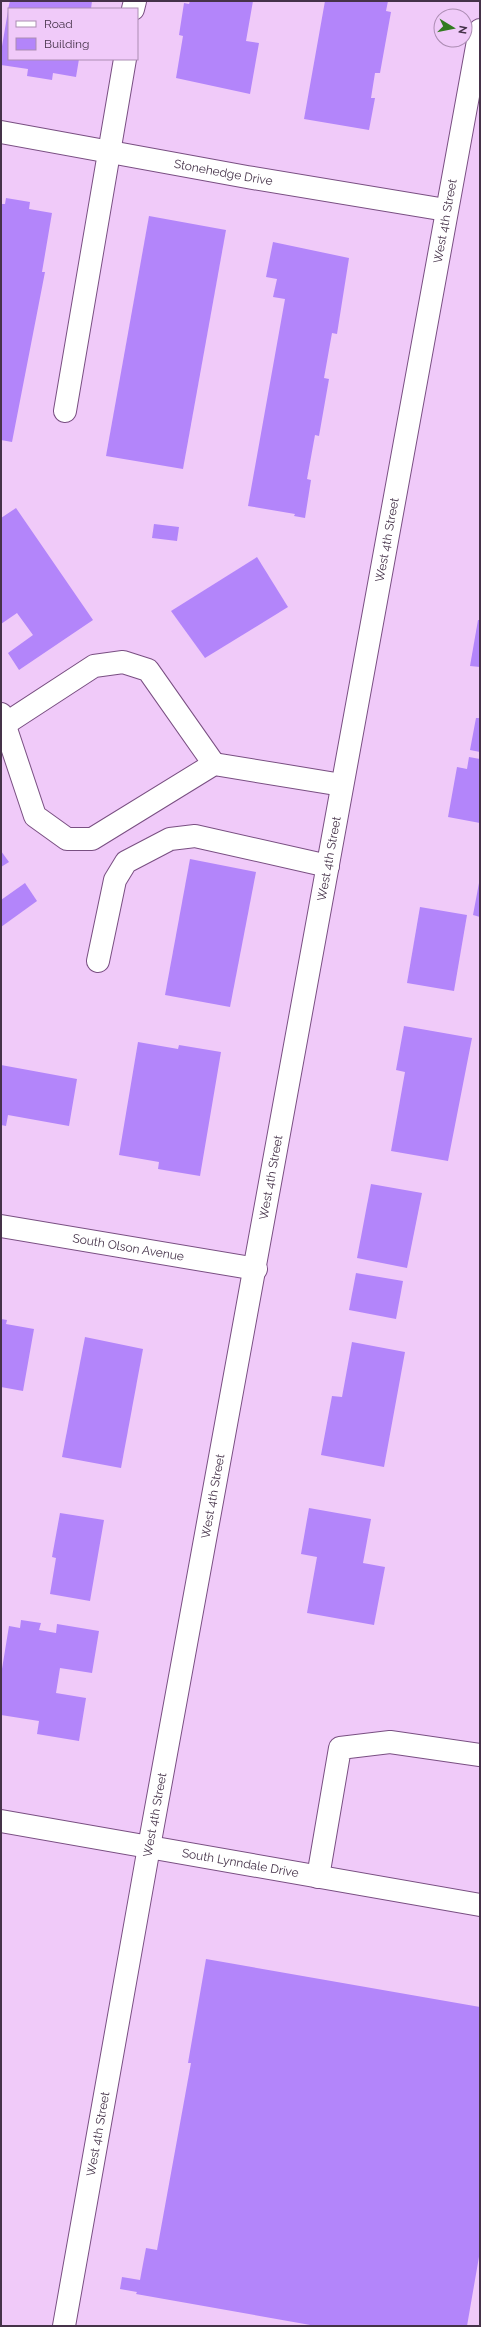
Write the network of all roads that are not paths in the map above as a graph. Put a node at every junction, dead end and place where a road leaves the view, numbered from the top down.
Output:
1 (480, 30) edge
2 (125, 60) edge
3 (1, 132) edge
4 (110, 152) junction
5 (446, 210) junction
6 (65, 411) dead end
7 (3, 719) edge
8 (214, 764) junction
9 (342, 785) junction
10 (328, 866) junction
11 (98, 961) dead end
12 (1, 1226) edge
13 (256, 1269) junction
14 (480, 1755) edge
15 (1, 1821) edge
16 (149, 1847) junction
17 (318, 1877) junction
18 (480, 1905) edge
19 (64, 2326) edge

1 - 5 street, West 4th Street
2 - 4 street
3 - 4 street, Stonehedge Drive
4 - 5 street, Stonehedge Drive
4 - 6 street
5 - 9 street, West 4th Street
7 - 8 street
7 - 8 street
8 - 9 street
9 - 10 street, West 4th Street
10 - 11 street
10 - 13 street, West 4th Street
12 - 13 street, South Olson Avenue
13 - 16 street, West 4th Street
14 - 17 street
15 - 16 street, South Lynndale Drive
16 - 17 street, South Lynndale Drive
16 - 19 street, West 4th Street
17 - 18 street, South Lynndale Drive

